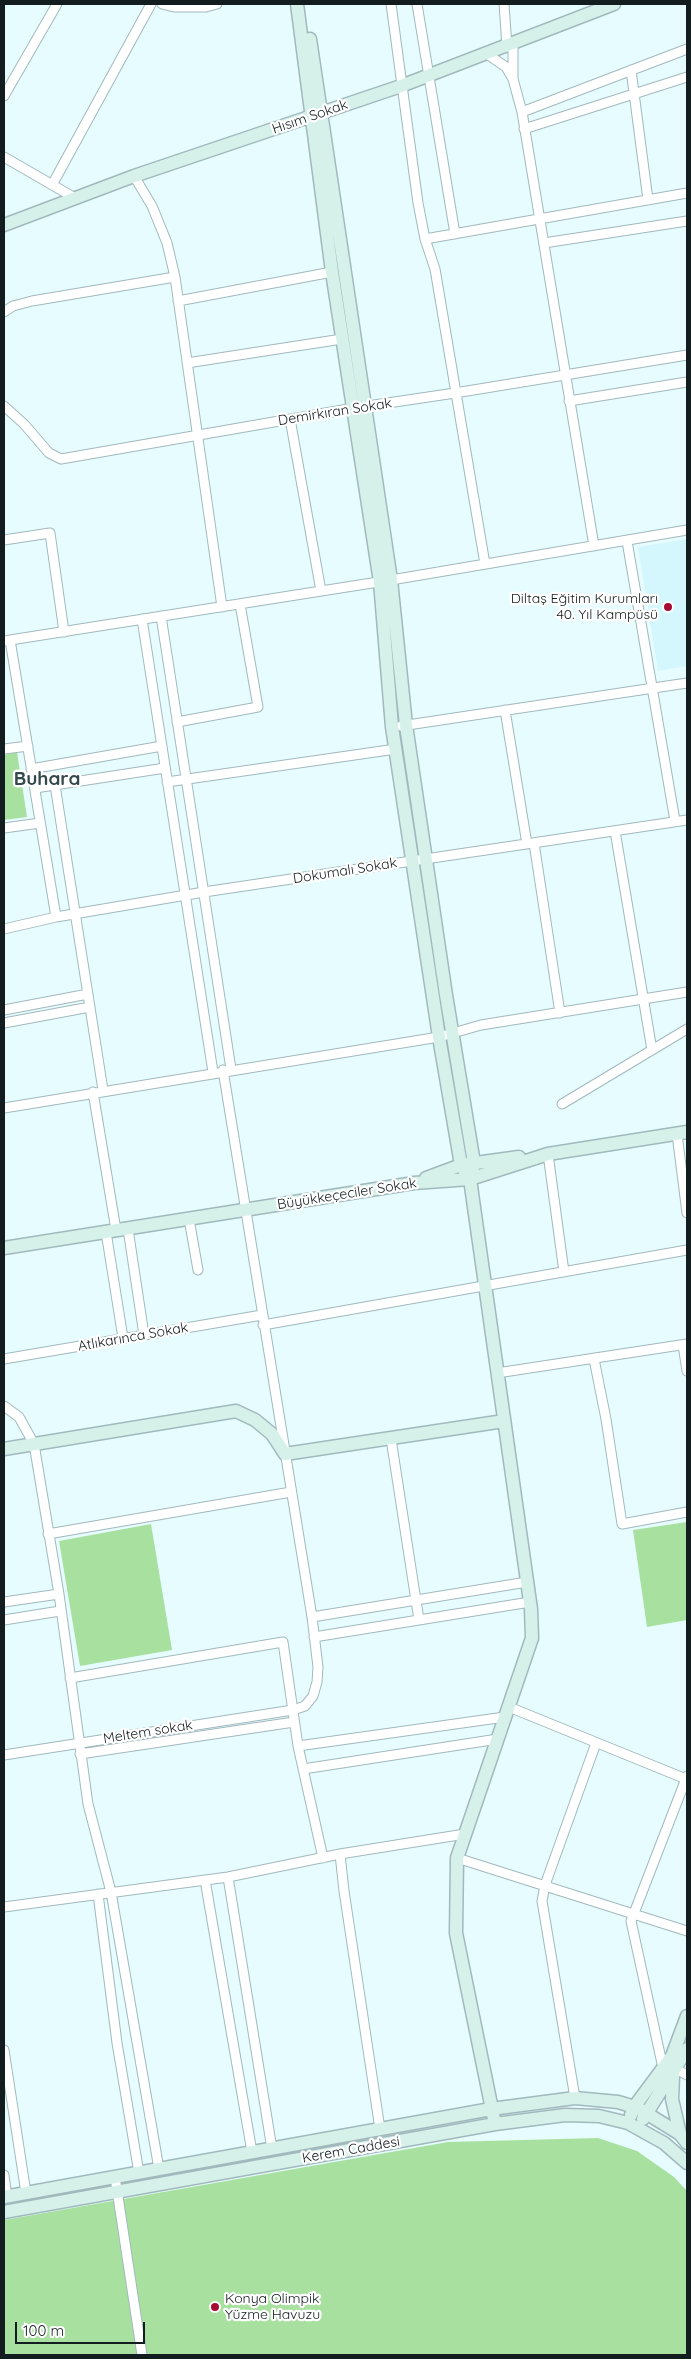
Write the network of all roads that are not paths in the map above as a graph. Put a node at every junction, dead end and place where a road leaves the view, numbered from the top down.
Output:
1 (56, 4) edge
2 (151, 4) edge
3 (162, 4) edge
4 (217, 4) edge
5 (297, 4) edge
6 (304, 4) edge
7 (391, 4) edge
8 (417, 4) edge
9 (504, 4) edge
10 (614, 4) edge
11 (510, 45) junction
12 (687, 49) edge
13 (487, 54) junction
14 (632, 70) junction
15 (428, 76) junction
16 (687, 77) edge
17 (513, 79) junction
18 (401, 86) junction
19 (636, 95) junction
20 (4, 96) edge
21 (522, 112) junction
22 (316, 114) junction
23 (524, 129) junction
24 (4, 157) edge
25 (134, 176) junction
26 (52, 185) junction
27 (687, 193) edge
28 (75, 198) junction
29 (648, 200) junction
30 (540, 219) junction
31 (687, 220) edge
32 (4, 225) edge
33 (455, 234) junction
34 (425, 239) junction
35 (544, 243) junction
36 (332, 272) junction
37 (175, 277) junction
38 (178, 301) junction
39 (4, 312) edge
40 (342, 339) junction
41 (687, 355) edge
42 (187, 363) junction
43 (565, 376) junction
44 (687, 382) edge
45 (455, 393) junction
46 (569, 402) junction
47 (4, 406) edge
48 (360, 407) junction
49 (290, 419) junction
50 (198, 435) junction
51 (687, 530) edge
52 (4, 538) edge
53 (627, 540) junction
54 (594, 546) junction
55 (485, 564) junction
56 (386, 581) junction
57 (321, 591) junction
58 (240, 604) junction
59 (222, 607) junction
60 (161, 616) junction
61 (142, 619) junction
62 (64, 632) junction
63 (7, 641) edge
64 (687, 682) edge
65 (652, 688) junction
66 (505, 710) junction
67 (177, 722) junction
68 (406, 725) junction
69 (392, 727) junction
70 (28, 746) junction
71 (162, 746) junction
72 (4, 749) edge
73 (396, 749) junction
74 (165, 768) junction
75 (31, 769) junction
76 (186, 779) junction
77 (168, 782) junction
78 (55, 785) junction
79 (35, 788) junction
80 (687, 820) edge
81 (674, 822) junction
82 (40, 823) junction
83 (4, 828) edge
84 (614, 830) junction
85 (530, 843) junction
86 (419, 860) junction
87 (204, 892) junction
88 (185, 896) junction
89 (76, 914) junction
90 (56, 917) junction
91 (4, 929) edge
92 (687, 992) edge
93 (88, 994) junction
94 (644, 999) junction
95 (90, 1008) junction
96 (4, 1010) edge
97 (560, 1013) junction
98 (4, 1023) edge
99 (687, 1029) edge
100 (452, 1033) junction
101 (439, 1037) junction
102 (652, 1050) junction
103 (222, 1070) junction
104 (98, 1091) junction
105 (562, 1104) dead end
106 (4, 1108) edge
107 (682, 1133) edge
108 (548, 1154) junction
109 (474, 1163) junction
110 (461, 1165) junction
111 (470, 1179) junction
112 (414, 1183) junction
113 (244, 1210) junction
114 (687, 1213) edge
115 (189, 1219) junction
116 (116, 1230) junction
117 (4, 1248) edge
118 (687, 1250) edge
119 (198, 1270) dead end
120 (564, 1272) junction
121 (485, 1286) junction
122 (262, 1315) junction
123 (263, 1325) junction
124 (144, 1334) junction
125 (123, 1338) junction
126 (685, 1344) edge
127 (4, 1359) edge
128 (594, 1359) junction
129 (687, 1371) edge
130 (497, 1373) junction
131 (4, 1406) edge
132 (504, 1421) junction
133 (391, 1439) junction
134 (34, 1444) junction
135 (4, 1449) edge
136 (285, 1454) junction
137 (291, 1492) junction
138 (687, 1512) edge
139 (48, 1534) junction
140 (527, 1582) junction
141 (59, 1594) junction
142 (416, 1601) junction
143 (4, 1602) edge
144 (530, 1602) junction
145 (60, 1611) junction
146 (312, 1617) junction
147 (4, 1620) edge
148 (419, 1620) junction
149 (314, 1637) junction
150 (70, 1678) junction
151 (293, 1710) junction
152 (507, 1712) junction
153 (294, 1722) junction
154 (498, 1740) junction
155 (79, 1743) junction
156 (596, 1743) junction
157 (298, 1746) junction
158 (80, 1754) junction
159 (4, 1755) edge
160 (303, 1769) junction
161 (687, 1777) edge
162 (465, 1834) junction
163 (340, 1854) junction
164 (323, 1858) junction
165 (457, 1858) junction
166 (228, 1876) junction
167 (205, 1880) junction
168 (545, 1885) junction
169 (111, 1892) junction
170 (98, 1894) junction
171 (4, 1907) edge
172 (633, 1912) junction
173 (687, 1931) edge
174 (687, 2016) edge
175 (687, 2049) edge
176 (4, 2050) edge
177 (675, 2071) edge
178 (575, 2098) junction
179 (634, 2107) junction
180 (491, 2109) junction
181 (646, 2113) junction
182 (494, 2124) junction
183 (634, 2126) junction
184 (380, 2129) junction
185 (684, 2138) edge
186 (272, 2149) junction
187 (252, 2152) junction
188 (687, 2164) edge
189 (159, 2169) junction
190 (139, 2173) junction
191 (4, 2175) edge
192 (115, 2177) junction
193 (117, 2192) junction
194 (26, 2193) junction
195 (5, 2197) edge
196 (4, 2212) edge
197 (142, 2355) edge

1 - 20 street
2 - 26 street
3 - 4 street
5 - 22 street
6 - 22 street
7 - 18 street
8 - 15 street
9 - 11 street
10 - 11 street, Hısım Sokak
11 - 13 street, Hısım Sokak
11 - 17 street
12 - 14 street
13 - 15 street, Hısım Sokak
13 - 17 street
14 - 19 street
14 - 21 street
15 - 18 street, Hısım Sokak
15 - 33 street
16 - 19 street
17 - 21 street
18 - 22 street, Hısım Sokak
18 - 34 street
19 - 23 street
19 - 29 street
21 - 23 street
22 - 25 street, Hısım Sokak
22 - 36 street
22 - 48 street
23 - 30 street
24 - 26 street
25 - 28 street, Hısım Sokak
25 - 37 street
26 - 28 street
27 - 29 street
28 - 32 street, Hısım Sokak
29 - 30 street
30 - 33 street
30 - 35 street
31 - 35 street
33 - 34 street
34 - 45 street
35 - 43 street
36 - 38 street
36 - 40 street
37 - 38 street
37 - 39 street
38 - 42 street
40 - 42 street
40 - 48 street
41 - 43 street, Demirkıran Sokak
42 - 50 street
43 - 45 street, Demirkıran Sokak
43 - 46 street
44 - 46 street
45 - 48 street, Demirkıran Sokak
45 - 55 street
46 - 54 street
47 - 50 street, Demirkıran Sokak
48 - 49 street, Demirkıran Sokak
48 - 56 street
49 - 50 street, Demirkıran Sokak
49 - 57 street
50 - 59 street
51 - 53 street
52 - 62 street
53 - 54 street
53 - 65 street
54 - 55 street
55 - 56 street
56 - 57 street
56 - 68 street
56 - 69 street
57 - 58 street
58 - 59 street
58 - 67 street
59 - 60 street
60 - 61 street
60 - 67 street
61 - 62 street
61 - 71 street
62 - 63 street
63 - 70 street
64 - 65 street
65 - 66 street
65 - 81 street
66 - 68 street
66 - 85 street
67 - 76 street
68 - 69 street
68 - 86 street
69 - 73 street
70 - 72 street
70 - 75 street
71 - 74 street
71 - 75 street
73 - 76 street
73 - 86 street
74 - 77 street
74 - 78 street
75 - 79 street
76 - 77 street
76 - 87 street
77 - 88 street
78 - 79 street
78 - 89 street
79 - 82 street
80 - 81 street, Dokumalı Sokak
81 - 84 street, Dokumalı Sokak
82 - 83 street
82 - 90 street
84 - 85 street, Dokumalı Sokak
84 - 94 street
85 - 86 street, Dokumalı Sokak
85 - 97 street
86 - 87 street, Dokumalı Sokak
86 - 100 street
86 - 101 street
87 - 88 street, Dokumalı Sokak
87 - 103 street
88 - 89 street, Dokumalı Sokak
88 - 103 street
89 - 90 street, Dokumalı Sokak
89 - 93 street
90 - 91 street, Dokumalı Sokak
92 - 94 street
93 - 95 street
93 - 96 street
94 - 97 street
94 - 102 street
95 - 98 street
95 - 104 street
97 - 100 street
99 - 102 street
100 - 101 street
100 - 109 street
101 - 103 street
101 - 110 street
102 - 105 street
103 - 104 street
103 - 113 street
104 - 106 street
104 - 116 street
107 - 108 street, Büyükkeçeciler Sokak
107 - 114 street
108 - 109 street
108 - 111 street, Büyükkeçeciler Sokak
108 - 120 street
109 - 110 street
109 - 111 street
110 - 111 street
110 - 112 street
111 - 112 street, Büyükkeçeciler Sokak
111 - 121 street
112 - 113 street, Büyükkeçeciler Sokak
113 - 115 street, Büyükkeçeciler Sokak
113 - 122 street
115 - 116 street, Büyükkeçeciler Sokak
115 - 119 street
116 - 117 street, Büyükkeçeciler Sokak
116 - 124 street
116 - 125 street
118 - 120 street
120 - 121 street
121 - 123 street
121 - 130 street
122 - 123 street
122 - 124 street, Atlıkarınca Sokak
123 - 136 street
124 - 125 street, Atlıkarınca Sokak
125 - 127 street, Atlıkarınca Sokak
126 - 128 street
126 - 129 street
128 - 130 street
128 - 138 street
130 - 132 street
131 - 134 street
132 - 133 street
132 - 140 street
133 - 136 street
133 - 142 street
134 - 135 street
134 - 136 street
134 - 139 street
136 - 137 street
137 - 139 street
137 - 146 street
139 - 141 street
140 - 142 street
140 - 144 street
141 - 143 street
141 - 145 street
142 - 146 street
142 - 148 street
144 - 148 street
144 - 152 street
145 - 147 street
145 - 150 street
146 - 149 street
148 - 149 street
149 - 151 street
150 - 151 street
150 - 155 street
151 - 153 street
151 - 155 street, Meltem sokak
152 - 154 street
152 - 156 street
152 - 157 street
153 - 157 street
153 - 158 street, Meltem sokak
154 - 160 street
154 - 162 street
155 - 158 street
155 - 159 street, Meltem sokak
156 - 161 street
156 - 168 street
157 - 160 street
158 - 169 street
160 - 164 street
161 - 172 street
162 - 163 street
162 - 165 street
163 - 164 street
163 - 184 street
164 - 166 street
165 - 168 street
165 - 180 street
166 - 167 street
166 - 186 street
167 - 169 street
167 - 187 street
168 - 172 street
168 - 178 street
169 - 170 street
169 - 189 street
170 - 171 street
170 - 190 street
172 - 173 street
172 - 177 street
174 - 177 street
175 - 177 street
176 - 194 street
177 - 179 street
177 - 181 street
177 - 185 street
178 - 179 street, Kerem Caddesi
178 - 180 street, Kerem Caddesi
179 - 181 street, Kerem Caddesi
179 - 183 street
180 - 182 street
180 - 184 street, Kerem Caddesi
181 - 183 street
181 - 185 street, Kerem Caddesi
182 - 183 street, Kerem Caddesi
182 - 193 street, Kerem Caddesi
183 - 188 street, Kerem Caddesi
184 - 186 street, Kerem Caddesi
186 - 187 street, Kerem Caddesi
187 - 189 street, Kerem Caddesi
189 - 190 street, Kerem Caddesi
190 - 192 street, Kerem Caddesi
191 - 195 street
192 - 193 street
192 - 194 street, Kerem Caddesi
193 - 196 street, Kerem Caddesi
193 - 197 street
194 - 195 street, Kerem Caddesi

